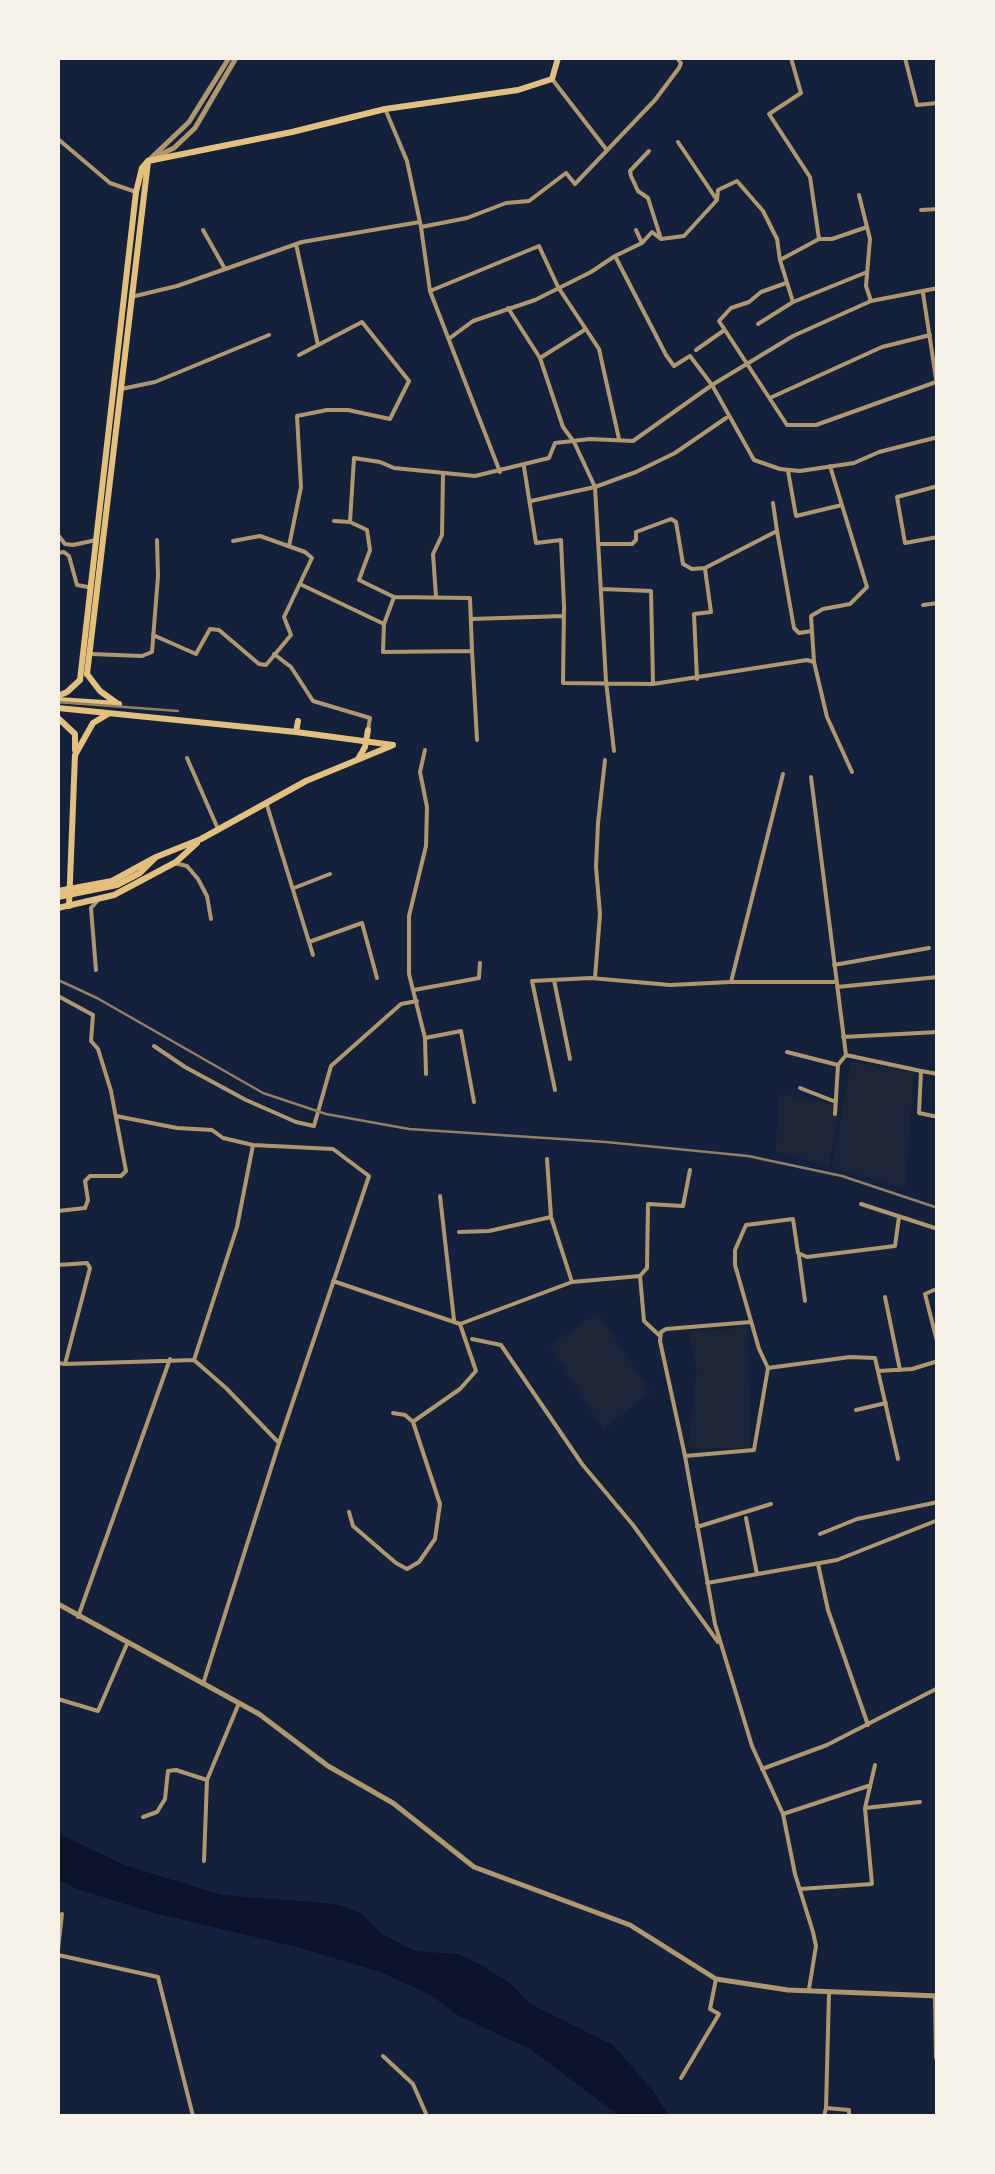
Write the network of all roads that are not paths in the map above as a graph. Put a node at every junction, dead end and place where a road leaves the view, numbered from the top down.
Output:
1 (233, 58) edge
2 (558, 58) edge
3 (677, 58) edge
4 (791, 58) edge
5 (905, 58) edge
6 (552, 79) junction
7 (938, 103) edge
8 (385, 109) junction
9 (58, 139) edge
10 (678, 142) dead end
11 (606, 149) junction
12 (649, 151) dead end
13 (148, 161) junction
14 (142, 175) junction
15 (136, 192) junction
16 (859, 195) dead end
17 (716, 200) junction
18 (938, 209) edge
19 (921, 210) dead end
20 (421, 225) junction
21 (867, 226) junction
22 (203, 230) dead end
23 (636, 230) dead end
24 (661, 238) junction
25 (819, 239) junction
26 (642, 242) junction
27 (296, 244) junction
28 (615, 256) junction
29 (780, 260) junction
30 (225, 269) junction
31 (867, 272) junction
32 (786, 283) junction
33 (558, 288) junction
34 (938, 288) edge
35 (430, 291) junction
36 (923, 292) junction
37 (131, 297) junction
38 (871, 301) junction
39 (793, 302) junction
40 (508, 308) junction
41 (758, 324) dead end
42 (586, 329) junction
43 (723, 331) junction
44 (268, 335) dead end
45 (930, 336) junction
46 (450, 338) junction
47 (318, 345) junction
48 (696, 350) dead end
49 (299, 355) dead end
50 (540, 358) junction
51 (747, 363) junction
52 (936, 382) edge
53 (712, 384) junction
54 (121, 389) junction
55 (938, 392) edge
56 (771, 398) junction
57 (728, 416) junction
58 (938, 437) edge
59 (620, 440) junction
60 (574, 442) junction
61 (524, 465) junction
62 (830, 466) junction
63 (788, 470) junction
64 (500, 472) junction
65 (443, 474) junction
66 (938, 486) edge
67 (594, 487) junction
68 (531, 501) junction
69 (773, 503) dead end
70 (842, 505) junction
71 (334, 521) dead end
72 (350, 522) junction
73 (777, 531) junction
74 (58, 534) edge
75 (938, 537) edge
76 (96, 540) junction
77 (157, 540) dead end
78 (233, 541) dead end
79 (599, 544) junction
80 (289, 546) junction
81 (58, 553) edge
82 (705, 568) junction
83 (302, 585) junction
84 (90, 587) junction
85 (602, 588) junction
86 (394, 596) junction
87 (436, 596) junction
88 (938, 602) edge
89 (923, 605) dead end
90 (564, 616) junction
91 (471, 620) junction
92 (384, 624) junction
93 (812, 631) junction
94 (153, 635) junction
95 (472, 651) junction
96 (88, 654) junction
97 (274, 654) junction
98 (814, 662) junction
99 (84, 677) junction
100 (696, 679) junction
101 (606, 681) junction
102 (653, 684) junction
103 (58, 698) edge
104 (84, 706) junction
105 (58, 708) edge
106 (116, 708) junction
107 (58, 718) edge
108 (298, 721) dead end
109 (368, 730) joint
110 (296, 732) junction
111 (367, 740) junction
112 (476, 740) dead end
113 (425, 750) dead end
114 (614, 751) dead end
115 (75, 755) junction
116 (188, 758) dead end
117 (357, 760) junction
118 (605, 760) dead end
119 (852, 772) dead end
120 (783, 774) dead end
121 (811, 777) dead end
122 (266, 802) junction
123 (218, 829) junction
124 (201, 838) junction
125 (169, 851) junction
126 (156, 857) junction
127 (175, 862) junction
128 (163, 869) junction
129 (140, 873) junction
130 (330, 874) dead end
131 (294, 888) junction
132 (70, 890) junction
133 (58, 894) edge
134 (99, 899) junction
135 (69, 906) junction
136 (58, 908) edge
137 (210, 919) dead end
138 (310, 942) junction
139 (929, 948) dead end
140 (313, 955) dead end
141 (480, 963) dead end
142 (834, 965) junction
143 (96, 970) dead end
144 (938, 977) edge
145 (376, 978) dead end
146 (595, 978) junction
147 (554, 979) junction
148 (731, 982) junction
149 (836, 985) junction
150 (414, 990) junction
151 (58, 996) edge
152 (417, 1001) junction
153 (938, 1032) edge
154 (843, 1037) junction
155 (424, 1038) junction
156 (154, 1046) dead end
157 (787, 1052) dead end
158 (846, 1055) junction
159 (570, 1059) dead end
160 (838, 1065) junction
161 (921, 1071) junction
162 (426, 1074) dead end
163 (938, 1074) edge
164 (800, 1088) dead end
165 (556, 1090) dead end
166 (474, 1102) dead end
167 (836, 1102) junction
168 (835, 1114) dead end
169 (116, 1116) junction
170 (938, 1117) edge
171 (253, 1144) junction
172 (547, 1159) dead end
173 (690, 1170) dead end
174 (440, 1196) dead end
175 (860, 1204) dead end
176 (58, 1211) edge
177 (899, 1216) junction
178 (551, 1217) junction
179 (938, 1229) edge
180 (459, 1232) dead end
181 (798, 1253) junction
182 (58, 1265) edge
183 (640, 1276) junction
184 (334, 1281) junction
185 (572, 1282) junction
186 (934, 1290) dead end
187 (885, 1297) dead end
188 (805, 1301) dead end
189 (454, 1320) junction
190 (751, 1322) junction
191 (460, 1324) junction
192 (660, 1336) junction
193 (472, 1339) dead end
194 (938, 1345) edge
195 (170, 1360) junction
196 (194, 1360) junction
197 (938, 1361) edge
198 (58, 1363) edge
199 (65, 1364) junction
200 (768, 1368) junction
201 (900, 1370) junction
202 (878, 1371) junction
203 (886, 1403) junction
204 (856, 1410) dead end
205 (394, 1413) dead end
206 (413, 1422) junction
207 (278, 1443) junction
208 (686, 1456) junction
209 (898, 1459) dead end
210 (938, 1502) edge
211 (771, 1504) dead end
212 (349, 1512) dead end
213 (746, 1518) dead end
214 (938, 1520) edge
215 (697, 1527) junction
216 (820, 1534) dead end
217 (818, 1564) junction
218 (757, 1574) junction
219 (707, 1583) junction
220 (58, 1604) edge
221 (78, 1616) junction
222 (127, 1644) junction
223 (722, 1646) junction
224 (203, 1684) junction
225 (938, 1688) edge
226 (58, 1699) edge
227 (239, 1703) junction
228 (868, 1724) junction
229 (875, 1766) dead end
230 (762, 1769) junction
231 (208, 1780) junction
232 (869, 1786) junction
233 (920, 1802) dead end
234 (865, 1808) junction
235 (782, 1814) junction
236 (143, 1817) dead end
237 (204, 1861) dead end
238 (800, 1889) junction
239 (62, 1914) dead end
240 (58, 1952) edge
241 (716, 1979) junction
242 (828, 1989) junction
243 (809, 1990) junction
244 (936, 1996) edge
245 (383, 2056) dead end
246 (936, 2058) edge
247 (681, 2078) dead end
248 (826, 2108) junction
249 (194, 2116) edge
250 (427, 2116) edge
251 (824, 2116) edge
252 (849, 2116) edge

1 - 13 street
2 - 6 main road
3 - 11 street
4 - 25 street
5 - 7 street
6 - 8 main road
6 - 11 street
8 - 13 main road
8 - 20 street
9 - 15 street
10 - 17 street
11 - 20 street
12 - 24 street
13 - 14 main road
14 - 15 main road
14 - 37 main road
15 - 76 main road
16 - 21 street
17 - 24 street
17 - 29 street
18 - 19 street
20 - 27 street
20 - 35 street
21 - 25 street
21 - 31 street
22 - 30 street
23 - 26 street
24 - 26 street
25 - 29 street
26 - 28 street
27 - 30 street
27 - 47 street
28 - 33 street
28 - 53 street
29 - 32 street
30 - 37 street
31 - 38 street
31 - 39 street
32 - 39 street
32 - 43 street
33 - 35 street
33 - 40 street
33 - 42 street
34 - 36 street
35 - 46 street
36 - 38 street
36 - 45 street
37 - 54 main road
38 - 51 street
39 - 41 street
40 - 46 street
40 - 50 street
42 - 50 street
42 - 59 street
43 - 48 street
43 - 51 street
44 - 54 street
45 - 52 street
45 - 56 street
46 - 64 street
47 - 49 street
47 - 80 street
50 - 60 street
51 - 53 street
51 - 56 street
52 - 55 street
52 - 56 street
53 - 57 street
53 - 59 street
54 - 96 main road
57 - 63 street
57 - 67 street
58 - 62 street
59 - 60 street
60 - 61 street
60 - 67 street
61 - 64 street
61 - 68 street
62 - 63 street
62 - 70 street
63 - 70 street
64 - 65 street
65 - 72 street
65 - 87 street
66 - 75 street
67 - 68 street
67 - 79 street
68 - 90 street
69 - 73 street
70 - 93 street
71 - 72 street
72 - 86 street
73 - 82 street
73 - 93 street
74 - 76 street
76 - 84 main road
77 - 94 street
78 - 80 street
79 - 82 street
79 - 85 street
80 - 83 street
81 - 84 street
82 - 100 street
83 - 92 street
83 - 97 street
84 - 99 main road
85 - 101 street
85 - 102 street
86 - 87 street
86 - 92 street
87 - 91 street
88 - 89 street
90 - 91 street
90 - 101 street
91 - 95 street
92 - 95 street
93 - 98 street
94 - 96 street
94 - 97 street
95 - 112 street
96 - 99 main road
97 - 109 street
98 - 100 street
98 - 119 street
99 - 103 main road
99 - 106 main road
100 - 102 street
101 - 102 street
101 - 114 street
103 - 104 main road
104 - 105 main road
104 - 106 main road
106 - 110 main road
106 - 115 main road
107 - 115 main road
108 - 110 main road
109 - 111 main road
110 - 111 main road
111 - 117 main road
111 - 117 main road
113 - 150 street
115 - 132 main road
116 - 123 street
117 - 122 main road
118 - 146 street
120 - 148 street
121 - 142 street
122 - 123 main road
122 - 131 street
123 - 124 main road
124 - 125 main road
124 - 127 main road
125 - 126 main road
125 - 127 main road
126 - 129 main road
126 - 132 main road
127 - 128 main road
127 - 137 street
128 - 129 main road
128 - 134 main road
129 - 133 main road
130 - 131 street
131 - 138 street
132 - 133 main road
132 - 135 main road
134 - 135 main road
134 - 143 street
135 - 136 main road
138 - 140 street
138 - 145 street
139 - 142 street
141 - 150 street
142 - 149 street
144 - 149 street
146 - 147 street
146 - 148 street
147 - 159 street
147 - 165 street
148 - 149 street
149 - 154 street
150 - 152 street
151 - 169 street
152 - 155 street
152 - 156 street
153 - 154 street
154 - 158 street
155 - 162 street
155 - 166 street
157 - 160 street
158 - 160 street
158 - 161 street
160 - 167 street
161 - 163 street
161 - 170 street
164 - 167 street
167 - 168 street
169 - 171 street
169 - 176 street
171 - 184 street
171 - 196 street
172 - 178 street
173 - 183 street
174 - 189 street
175 - 177 street
177 - 179 street
177 - 181 street
178 - 180 street
178 - 185 street
181 - 188 street
181 - 190 street
182 - 199 street
183 - 185 street
183 - 192 street
184 - 189 street
184 - 207 street
185 - 191 street
186 - 194 street
187 - 201 street
189 - 191 street
190 - 192 street
190 - 200 street
191 - 206 street
192 - 208 street
193 - 223 street
195 - 196 street
195 - 199 street
195 - 221 street
196 - 207 street
197 - 201 street
198 - 199 street
200 - 202 street
200 - 208 street
201 - 202 street
202 - 203 street
203 - 204 street
203 - 209 street
205 - 206 street
206 - 212 street
207 - 224 street
208 - 215 street
210 - 216 street
211 - 215 street
213 - 218 street
214 - 217 street
215 - 219 street
217 - 218 street
217 - 228 street
218 - 219 street
219 - 223 street
220 - 221 street
221 - 222 street
222 - 224 street
222 - 226 street
223 - 230 street
224 - 227 street
225 - 228 street
227 - 231 street
227 - 241 street
228 - 230 street
229 - 232 street
230 - 235 street
231 - 236 street
231 - 237 street
232 - 234 street
232 - 235 street
233 - 234 street
234 - 238 street
235 - 238 street
238 - 243 street
239 - 240 street
240 - 249 street
241 - 243 street
241 - 247 street
242 - 243 street
242 - 244 street
242 - 248 street
244 - 246 street
245 - 250 street
248 - 251 street
248 - 252 street

